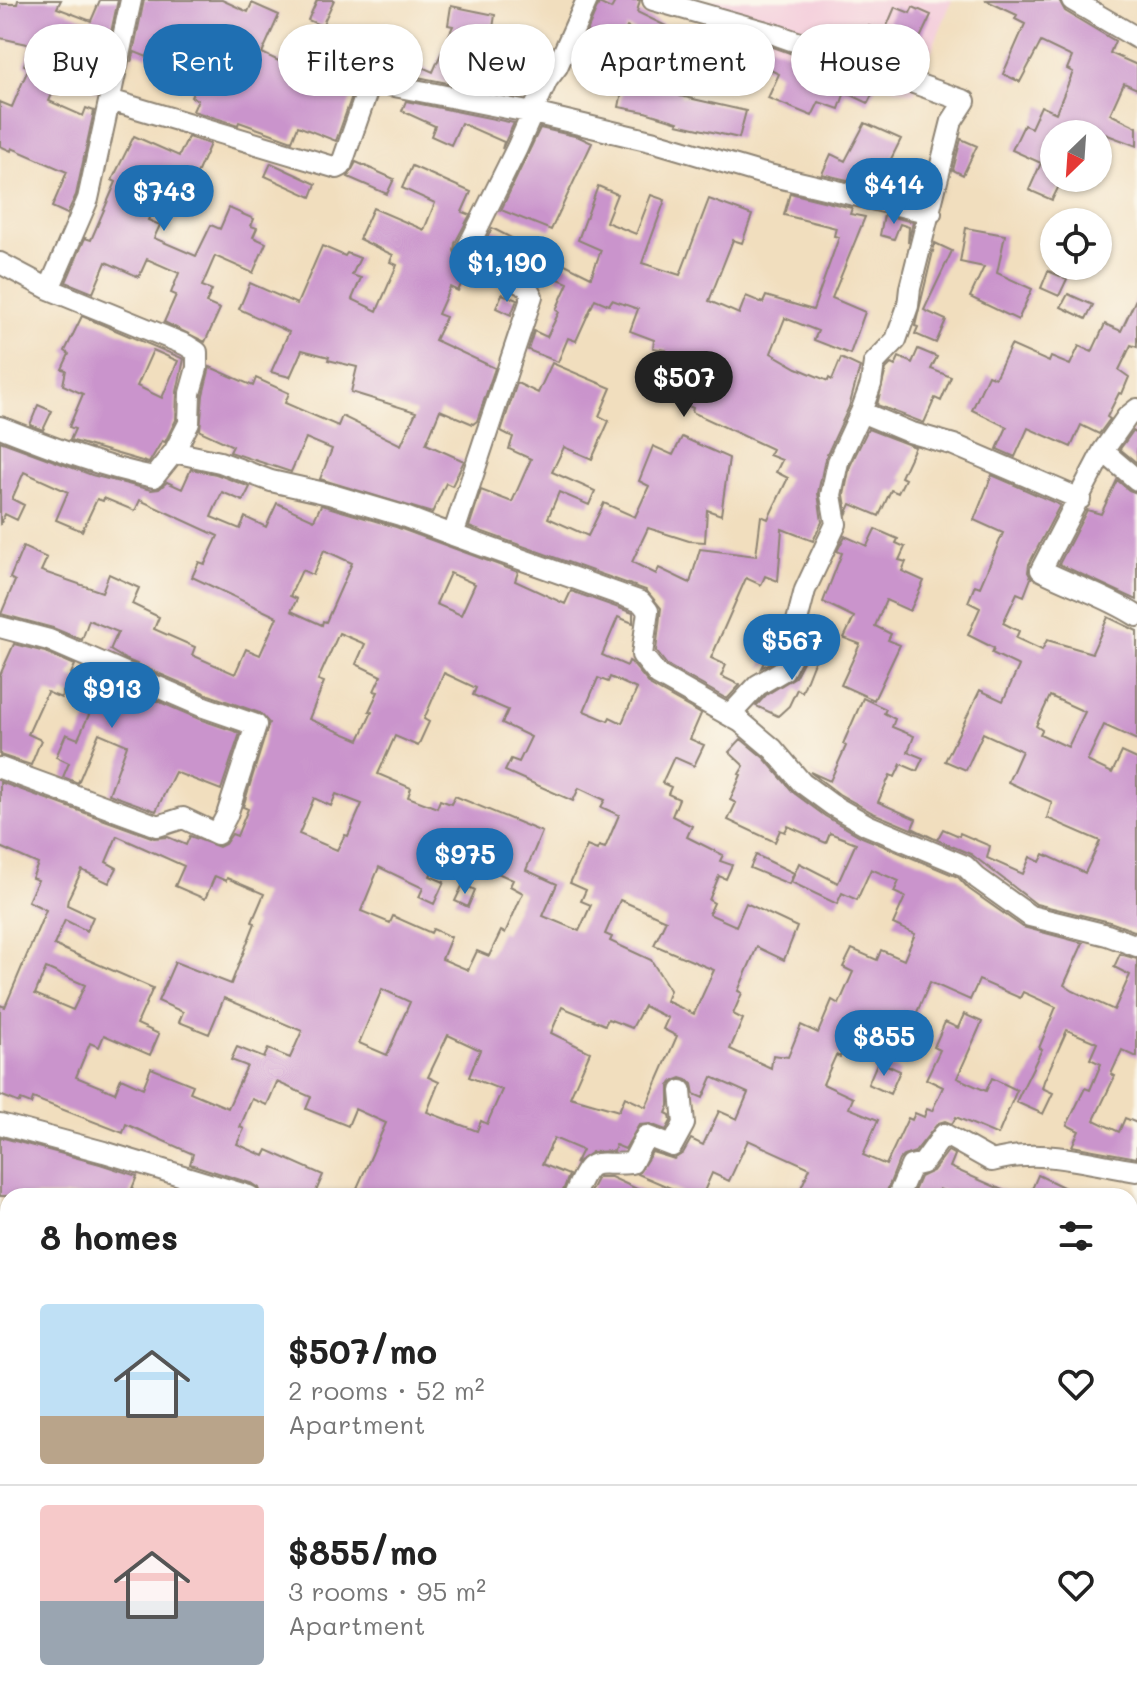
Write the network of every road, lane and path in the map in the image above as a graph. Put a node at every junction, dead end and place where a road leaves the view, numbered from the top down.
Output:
1 (131, 0) edge
2 (587, 0) edge
3 (653, 0) edge
4 (1072, 0) edge
5 (1137, 38) edge
6 (110, 100) junction
7 (533, 113) junction
8 (931, 213) junction
9 (0, 263) edge
10 (49, 289) junction
11 (1137, 409) edge
12 (861, 412) junction
13 (0, 427) edge
14 (1103, 451) junction
15 (174, 452) junction
16 (1137, 480) edge
17 (1080, 499) junction
18 (453, 535) junction
19 (1137, 616) edge
20 (0, 627) edge
21 (730, 715) junction
22 (0, 768) edge
23 (1137, 946) edge
24 (681, 1091) dead end
25 (0, 1124) edge
26 (1137, 1171) edge
27 (223, 1188) edge
28 (577, 1188) edge
29 (900, 1188) edge

1 - 6 street
2 - 7 street
3 - 8 street
4 - 5 street
6 - 7 street
6 - 10 street
7 - 8 street
7 - 18 street
8 - 12 street
9 - 10 street
10 - 15 street
11 - 14 street
12 - 17 street
12 - 21 street
13 - 15 street
14 - 16 street
14 - 17 street
15 - 18 street
17 - 19 street
18 - 21 street
20 - 22 street
21 - 23 street
24 - 28 street
25 - 27 street
26 - 29 street

